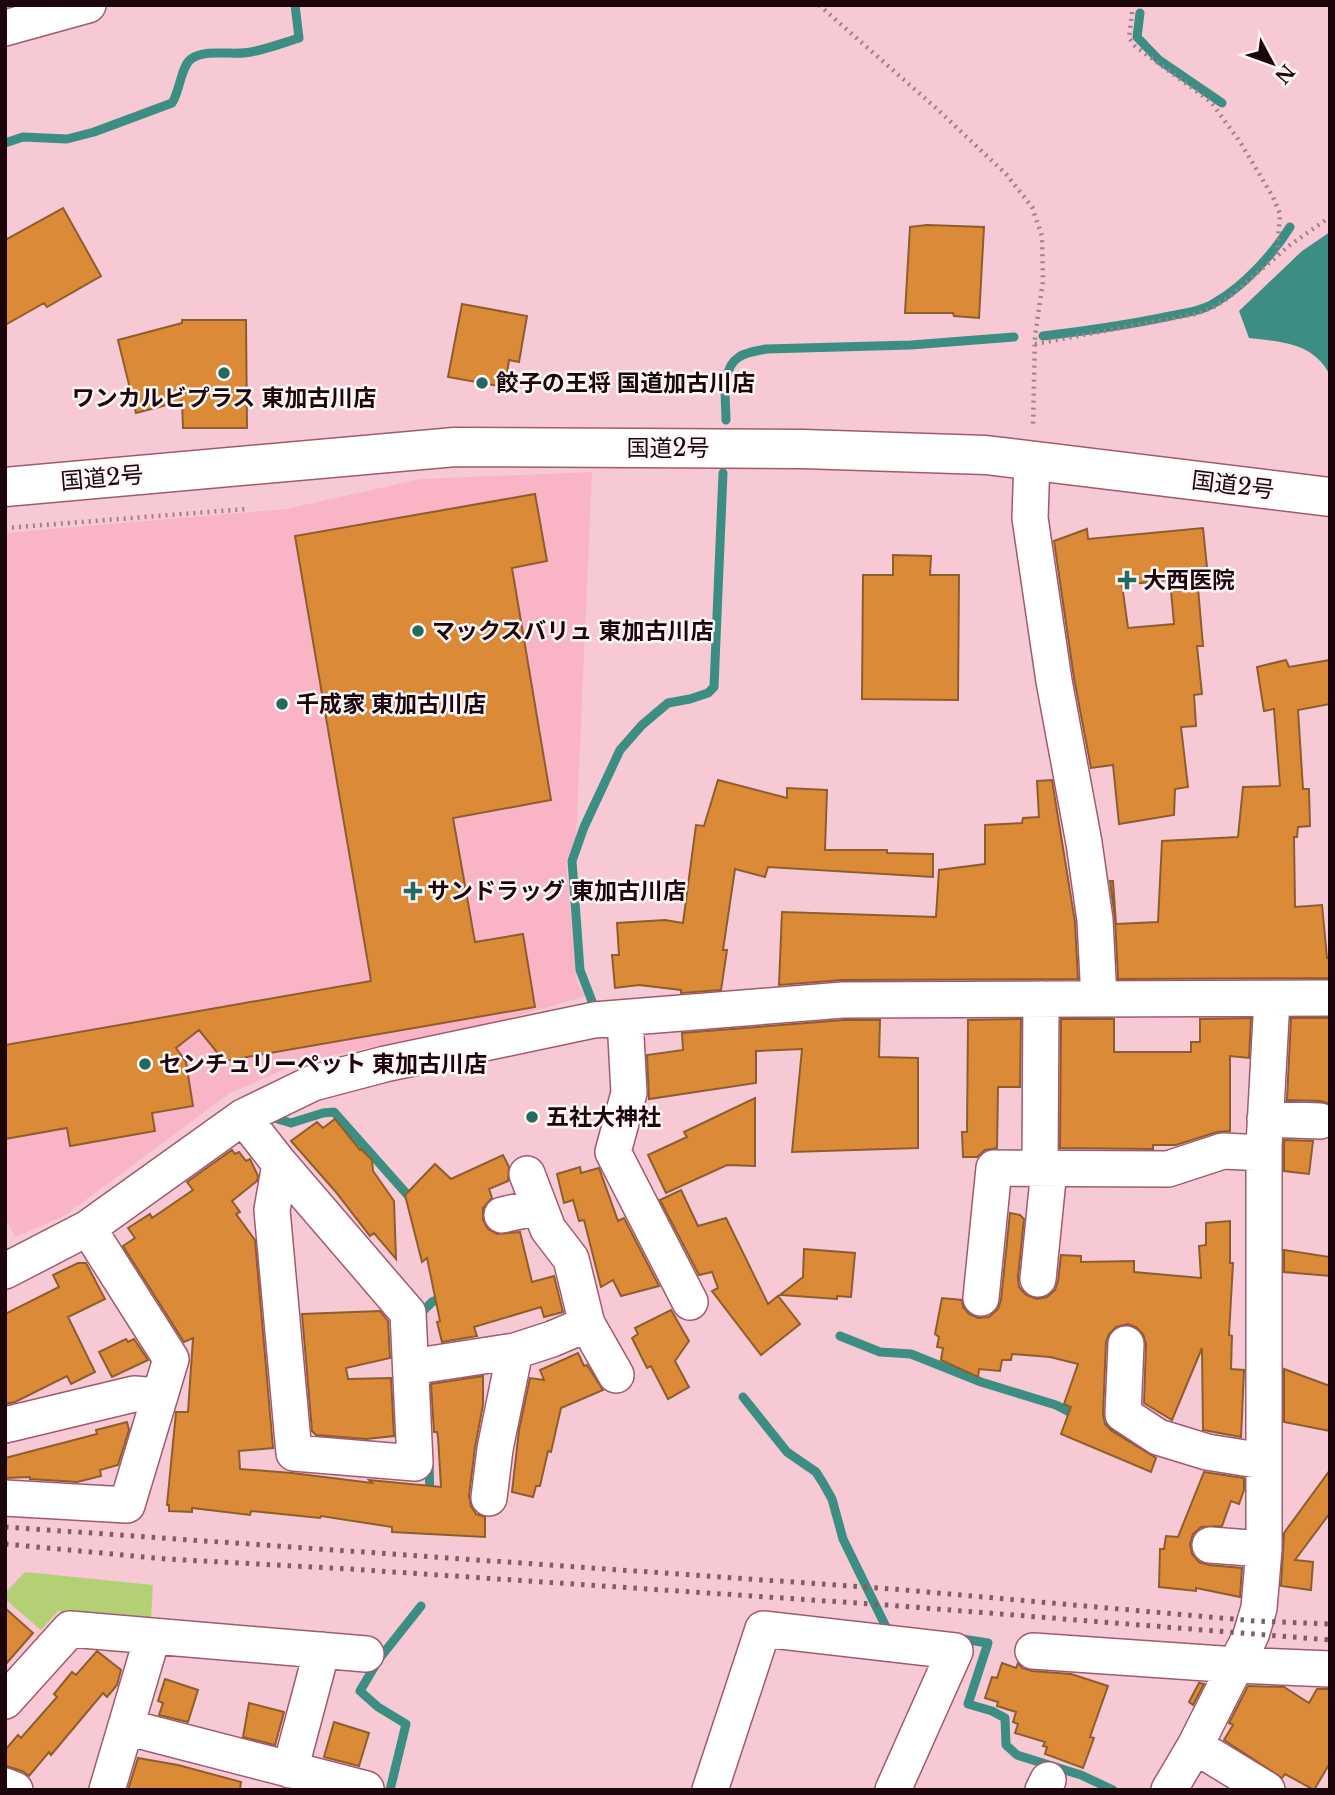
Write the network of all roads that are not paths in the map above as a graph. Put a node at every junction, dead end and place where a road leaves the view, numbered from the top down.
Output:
1 (88, 5) edge
2 (5, 28) edge
3 (1032, 460) junction
4 (5, 487) edge
5 (1330, 497) edge
6 (1330, 998) edge
7 (1041, 999) junction
8 (1099, 999) junction
9 (1272, 999) junction
10 (625, 1018) junction
11 (243, 1117) junction
12 (1265, 1119) junction
13 (1320, 1121) dead end
14 (1264, 1153) junction
15 (280, 1164) junction
16 (1045, 1169) junction
17 (527, 1174) dead end
18 (539, 1207) junction
19 (502, 1216) dead end
20 (88, 1228) junction
21 (6, 1268) edge
22 (1038, 1279) dead end
23 (981, 1298) dead end
24 (690, 1302) dead end
25 (587, 1324) junction
26 (1126, 1344) dead end
27 (515, 1351) junction
28 (411, 1367) junction
29 (616, 1375) dead end
30 (160, 1396) junction
31 (5, 1425) edge
32 (1262, 1461) junction
33 (489, 1498) dead end
34 (5, 1499) edge
35 (1210, 1545) dead end
36 (1264, 1549) junction
37 (152, 1638) junction
38 (322, 1650) junction
39 (1033, 1651) dead end
40 (366, 1654) dead end
41 (1236, 1665) junction
42 (1330, 1669) edge
43 (5, 1701) edge
44 (126, 1727) junction
45 (1195, 1746) junction
46 (290, 1770) junction
47 (5, 1786) edge
48 (366, 1789) edge
49 (15, 1790) edge
50 (107, 1790) edge
51 (710, 1790) edge
52 (893, 1790) edge
53 (1169, 1790) edge
54 (1267, 1790) edge

1 - 2 street
3 - 4 highway, 国道2号
3 - 5 highway, 国道2号
3 - 8 street
6 - 9 street
7 - 8 street
7 - 10 street
7 - 16 street
8 - 9 street
9 - 12 street
10 - 11 street
10 - 24 street
11 - 15 street
11 - 20 street
12 - 13 street
12 - 14 street
14 - 16 street
14 - 32 street
15 - 28 street
15 - 28 street
16 - 22 street
16 - 23 street
17 - 18 street
18 - 19 street
18 - 25 street
20 - 21 street
20 - 30 street
25 - 27 street
25 - 29 street
26 - 32 street
27 - 28 street
27 - 33 street
30 - 31 street
30 - 34 street
32 - 36 street
35 - 36 street
36 - 41 street
37 - 38 street
37 - 43 street
37 - 44 street
38 - 40 street
38 - 46 street
39 - 41 street
41 - 42 street
41 - 45 street
44 - 46 street
44 - 50 street
45 - 53 street
45 - 54 street
46 - 48 street
47 - 49 street
51 - 52 street

